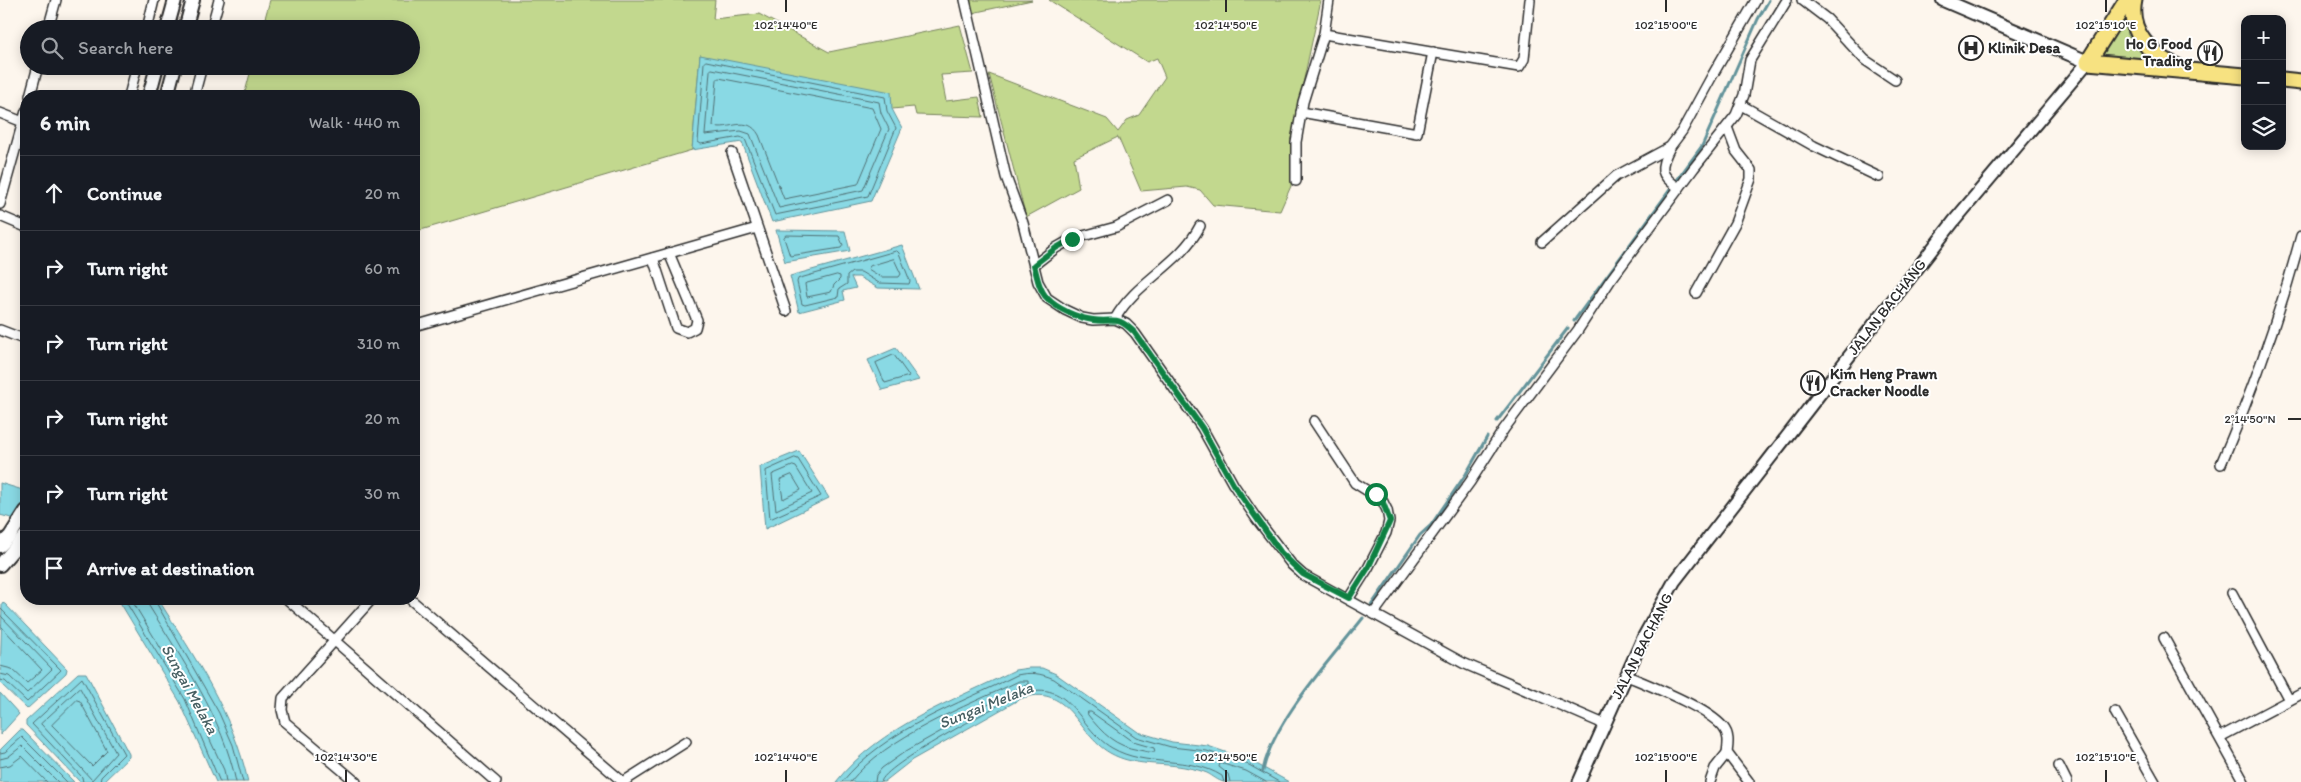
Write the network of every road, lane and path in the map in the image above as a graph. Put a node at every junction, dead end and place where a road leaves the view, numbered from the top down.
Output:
1 (56, 0) edge
2 (154, 0) edge
3 (176, 0) edge
4 (193, 0) edge
5 (219, 0) edge
6 (965, 0) edge
7 (1329, 0) edge
8 (1530, 0) edge
9 (1756, 0) edge
10 (1787, 0) edge
11 (1802, 0) edge
12 (1943, 0) edge
13 (2127, 0) edge
14 (2134, 0) edge
15 (50, 20) edge
16 (149, 20) edge
17 (170, 20) edge
18 (187, 20) edge
19 (213, 20) edge
20 (1324, 34) junction
21 (1433, 52) junction
22 (2088, 62) junction
23 (2199, 73) junction
24 (36, 75) edge
25 (135, 75) edge
26 (155, 75) edge
27 (173, 75) edge
28 (200, 75) edge
29 (2241, 76) edge
30 (1895, 80) dead end
31 (2286, 80) edge
32 (2301, 82) edge
33 (32, 90) edge
34 (131, 90) edge
35 (151, 90) edge
36 (169, 90) edge
37 (196, 90) edge
38 (1741, 105) junction
39 (1301, 112) junction
40 (0, 113) edge
41 (20, 120) edge
42 (1727, 127) junction
43 (20, 136) edge
44 (1670, 147) junction
45 (732, 153) dead end
46 (1879, 177) dead end
47 (1296, 181) dead end
48 (1678, 187) junction
49 (1168, 200) dead end
50 (0, 204) edge
51 (0, 216) edge
52 (20, 224) edge
53 (1200, 226) dead end
54 (757, 228) junction
55 (2301, 236) edge
56 (1542, 242) dead end
57 (670, 253) junction
58 (653, 258) junction
59 (1034, 265) junction
60 (1696, 293) dead end
61 (786, 311) dead end
62 (1115, 319) junction
63 (420, 324) edge
64 (0, 330) edge
65 (20, 338) edge
66 (1314, 421) dead end
67 (2221, 464) dead end
68 (20, 520) edge
69 (20, 542) edge
70 (0, 546) edge
71 (0, 565) edge
72 (2232, 593) dead end
73 (1349, 598) junction
74 (295, 605) edge
75 (367, 605) edge
76 (417, 605) edge
77 (1374, 613) junction
78 (2164, 638) dead end
79 (334, 641) junction
80 (1625, 675) junction
81 (2301, 694) edge
82 (2289, 700) junction
83 (2114, 712) dead end
84 (1604, 724) junction
85 (2220, 736) junction
86 (686, 742) dead end
87 (1727, 753) junction
88 (2059, 766) dead end
89 (356, 782) edge
90 (496, 782) edge
91 (623, 782) edge
92 (1579, 782) edge
93 (1710, 782) edge
94 (1749, 782) edge
95 (2068, 782) edge
96 (2155, 782) edge
97 (2244, 782) edge

1 - 15 street
2 - 16 street
3 - 17 main road
4 - 18 main road
5 - 19 street
6 - 59 street
7 - 20 street
8 - 21 street
9 - 44 street
10 - 38 street
11 - 30 street
12 - 22 main road
13 - 22 main road, JALAN BACHANG
14 - 23 main road
20 - 21 street
20 - 39 street
21 - 39 street
22 - 23 main road
22 - 80 street, JALAN BACHANG
23 - 29 main road
24 - 33 street
25 - 34 street
26 - 35 main road
27 - 36 main road
28 - 37 street
31 - 32 main road
38 - 42 street
38 - 46 street
39 - 47 street
40 - 41 street
42 - 48 street
42 - 60 street
43 - 50 street
44 - 48 street
44 - 56 street
45 - 54 street
48 - 77 street
49 - 59 street
51 - 52 street
53 - 62 street
54 - 57 street
54 - 61 street
55 - 67 street
57 - 58 street
57 - 58 street
58 - 63 street
59 - 62 street
62 - 73 street
64 - 65 street
66 - 73 street
68 - 70 main road
69 - 71 main road
72 - 82 street
73 - 77 street
74 - 79 street
75 - 79 street
76 - 91 street
77 - 84 street
78 - 85 street
79 - 89 street
79 - 90 street
80 - 84 street, JALAN BACHANG
80 - 87 street
81 - 82 street
82 - 85 street
83 - 96 street
84 - 92 street, JALAN BACHANG
85 - 97 street
86 - 91 street
87 - 93 street
87 - 94 street
88 - 95 street

